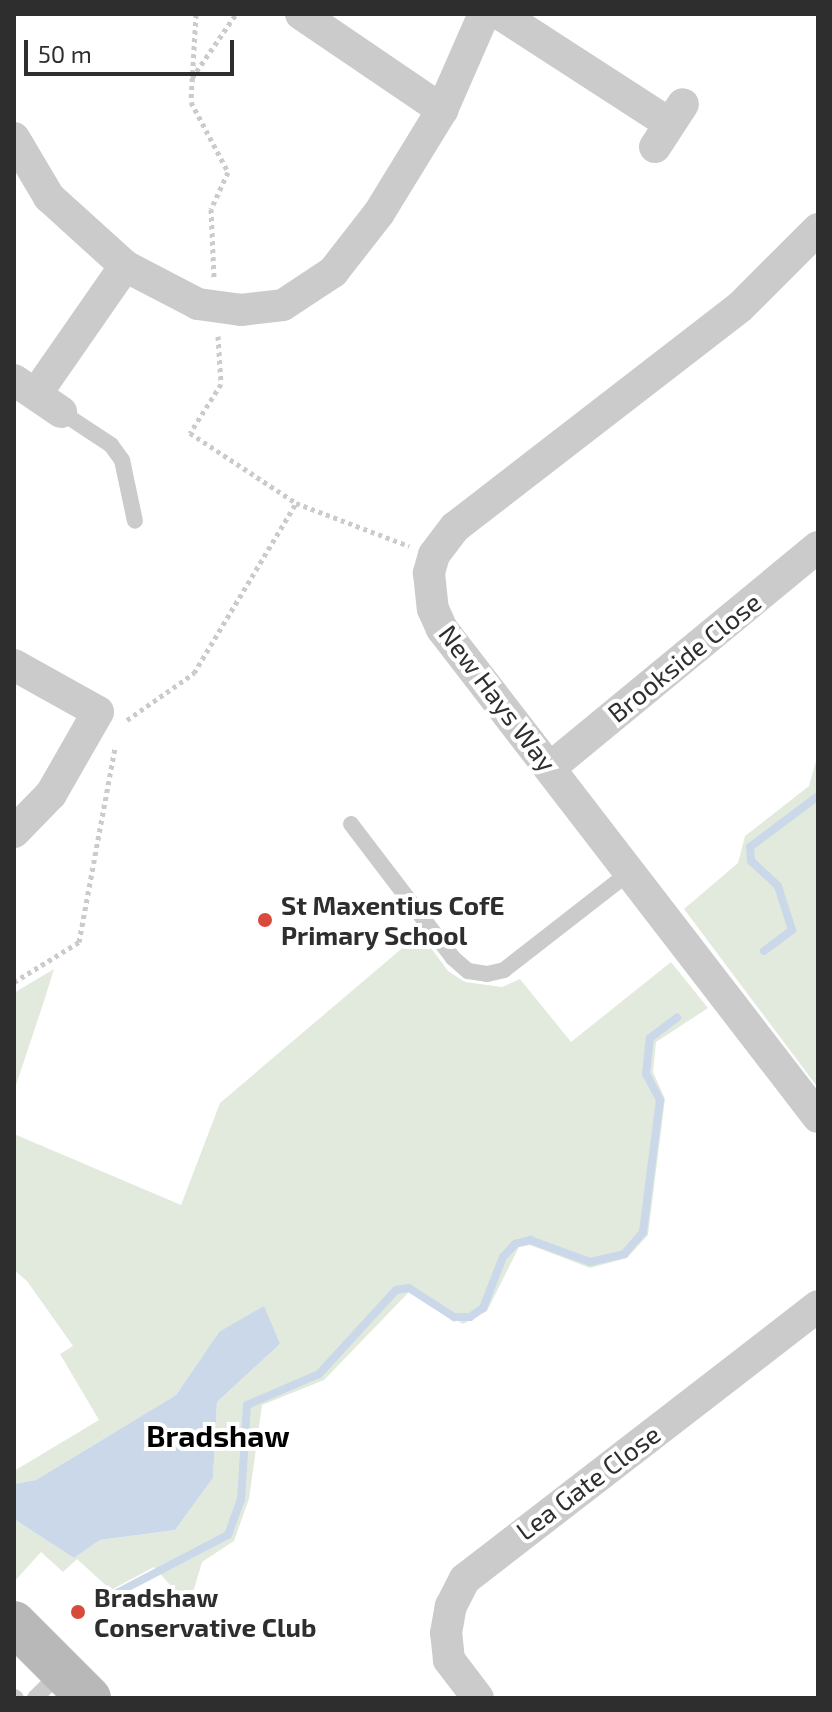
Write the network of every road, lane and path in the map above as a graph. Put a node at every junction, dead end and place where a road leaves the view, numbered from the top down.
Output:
1 (196, 14) edge
2 (229, 14) edge
3 (301, 14) edge
4 (484, 14) edge
5 (500, 14) edge
6 (236, 16) edge
7 (192, 79) junction
8 (442, 110) junction
9 (669, 125) dead end
10 (14, 138) edge
11 (818, 229) edge
12 (125, 266) junction
13 (216, 307) junction
14 (37, 395) edge
15 (296, 503) junction
16 (135, 521) dead end
17 (818, 547) edge
18 (434, 555) junction
19 (14, 665) edge
20 (124, 724) dead end
21 (117, 731) dead end
22 (551, 767) junction
23 (351, 824) dead end
24 (14, 832) edge
25 (631, 871) junction
26 (14, 982) edge
27 (818, 1117) edge
28 (818, 1306) edge
29 (14, 1623) edge
30 (62, 1689) edge
31 (478, 1698) edge

1 - 7 path
2 - 6 path
3 - 8 street
4 - 8 street
5 - 9 street
6 - 7 path
7 - 13 path
8 - 13 street
10 - 12 street
11 - 18 street
12 - 13 street
12 - 14 street
13 - 15 path
14 - 16 lane
15 - 18 path
15 - 20 path
17 - 22 street, Brookside Close
18 - 22 street, New Hays Way
19 - 24 street
21 - 26 path
22 - 25 street, New Hays Way
23 - 25 lane
25 - 27 street, New Hays Way
28 - 31 street, Lea Gate Close
29 - 30 main road

